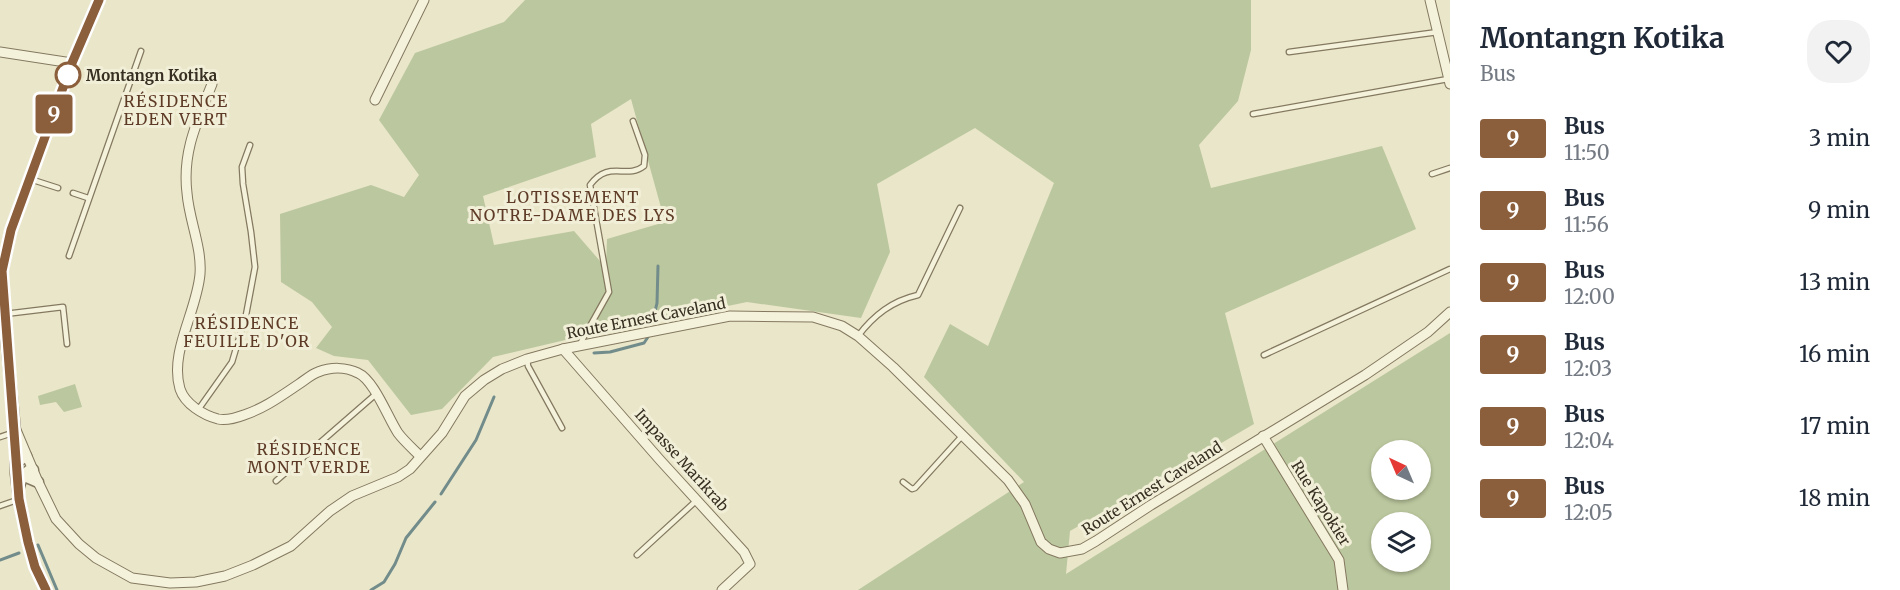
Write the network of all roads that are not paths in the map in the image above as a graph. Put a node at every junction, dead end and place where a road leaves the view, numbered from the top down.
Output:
1 (99, 0) edge
2 (424, 0) edge
3 (1430, 0) edge
4 (1438, 32) junction
5 (0, 51) edge
6 (141, 51) dead end
7 (1289, 51) dead end
8 (72, 63) junction
9 (1449, 81) edge
10 (212, 84) dead end
11 (375, 100) dead end
12 (1253, 114) dead end
13 (633, 122) dead end
14 (250, 145) dead end
15 (1450, 168) edge
16 (1432, 174) dead end
17 (30, 179) junction
18 (58, 188) dead end
19 (73, 193) dead end
20 (88, 198) junction
21 (960, 208) dead end
22 (69, 256) dead end
23 (1450, 269) edge
24 (1, 271) edge
25 (1450, 312) edge
26 (4, 314) junction
27 (858, 336) junction
28 (67, 344) dead end
29 (579, 346) junction
30 (564, 349) junction
31 (1264, 355) dead end
32 (526, 359) junction
33 (377, 394) junction
34 (198, 410) junction
35 (562, 428) dead end
36 (15, 430) junction
37 (963, 436) junction
38 (1263, 436) junction
39 (0, 437) edge
40 (26, 456) junction
41 (420, 456) junction
42 (16, 462) junction
43 (28, 473) junction
44 (276, 481) dead end
45 (38, 482) joint
46 (903, 482) dead end
47 (19, 495) junction
48 (697, 500) junction
49 (0, 506) edge
50 (637, 555) dead end
51 (132, 578) junction
52 (46, 590) edge
53 (134, 590) edge
54 (722, 590) edge
55 (1343, 590) edge

1 - 8 street
2 - 11 street
3 - 4 street
4 - 7 lane
4 - 9 street
5 - 8 street
6 - 20 lane
8 - 17 street
9 - 12 lane
10 - 34 street
13 - 29 lane
14 - 34 lane
15 - 16 lane
17 - 18 lane
17 - 24 street
19 - 20 lane
20 - 22 lane
21 - 27 lane
23 - 31 lane
24 - 26 street
25 - 38 street, Route Ernest Caveland
26 - 28 lane
26 - 36 street
27 - 29 street, Route Ernest Caveland
27 - 37 street, Route Ernest Caveland
29 - 30 street, Route Ernest Caveland
30 - 32 street, Route Ernest Caveland
30 - 48 street, Impasse Marikrab
32 - 35 lane
32 - 41 street, Route Ernest Caveland
33 - 34 street
33 - 41 street
33 - 44 lane
36 - 39 lane
36 - 40 street
36 - 42 street
37 - 38 street, Route Ernest Caveland
37 - 46 lane
38 - 55 street, Rue Kapokier
40 - 42 street
40 - 43 street
41 - 51 street, Route Ernest Caveland
42 - 47 street
43 - 45 street
43 - 47 street
45 - 51 street, Route Ernest Caveland
47 - 49 lane
47 - 52 street
48 - 50 lane
48 - 54 street, Impasse Marikrab
51 - 53 street

